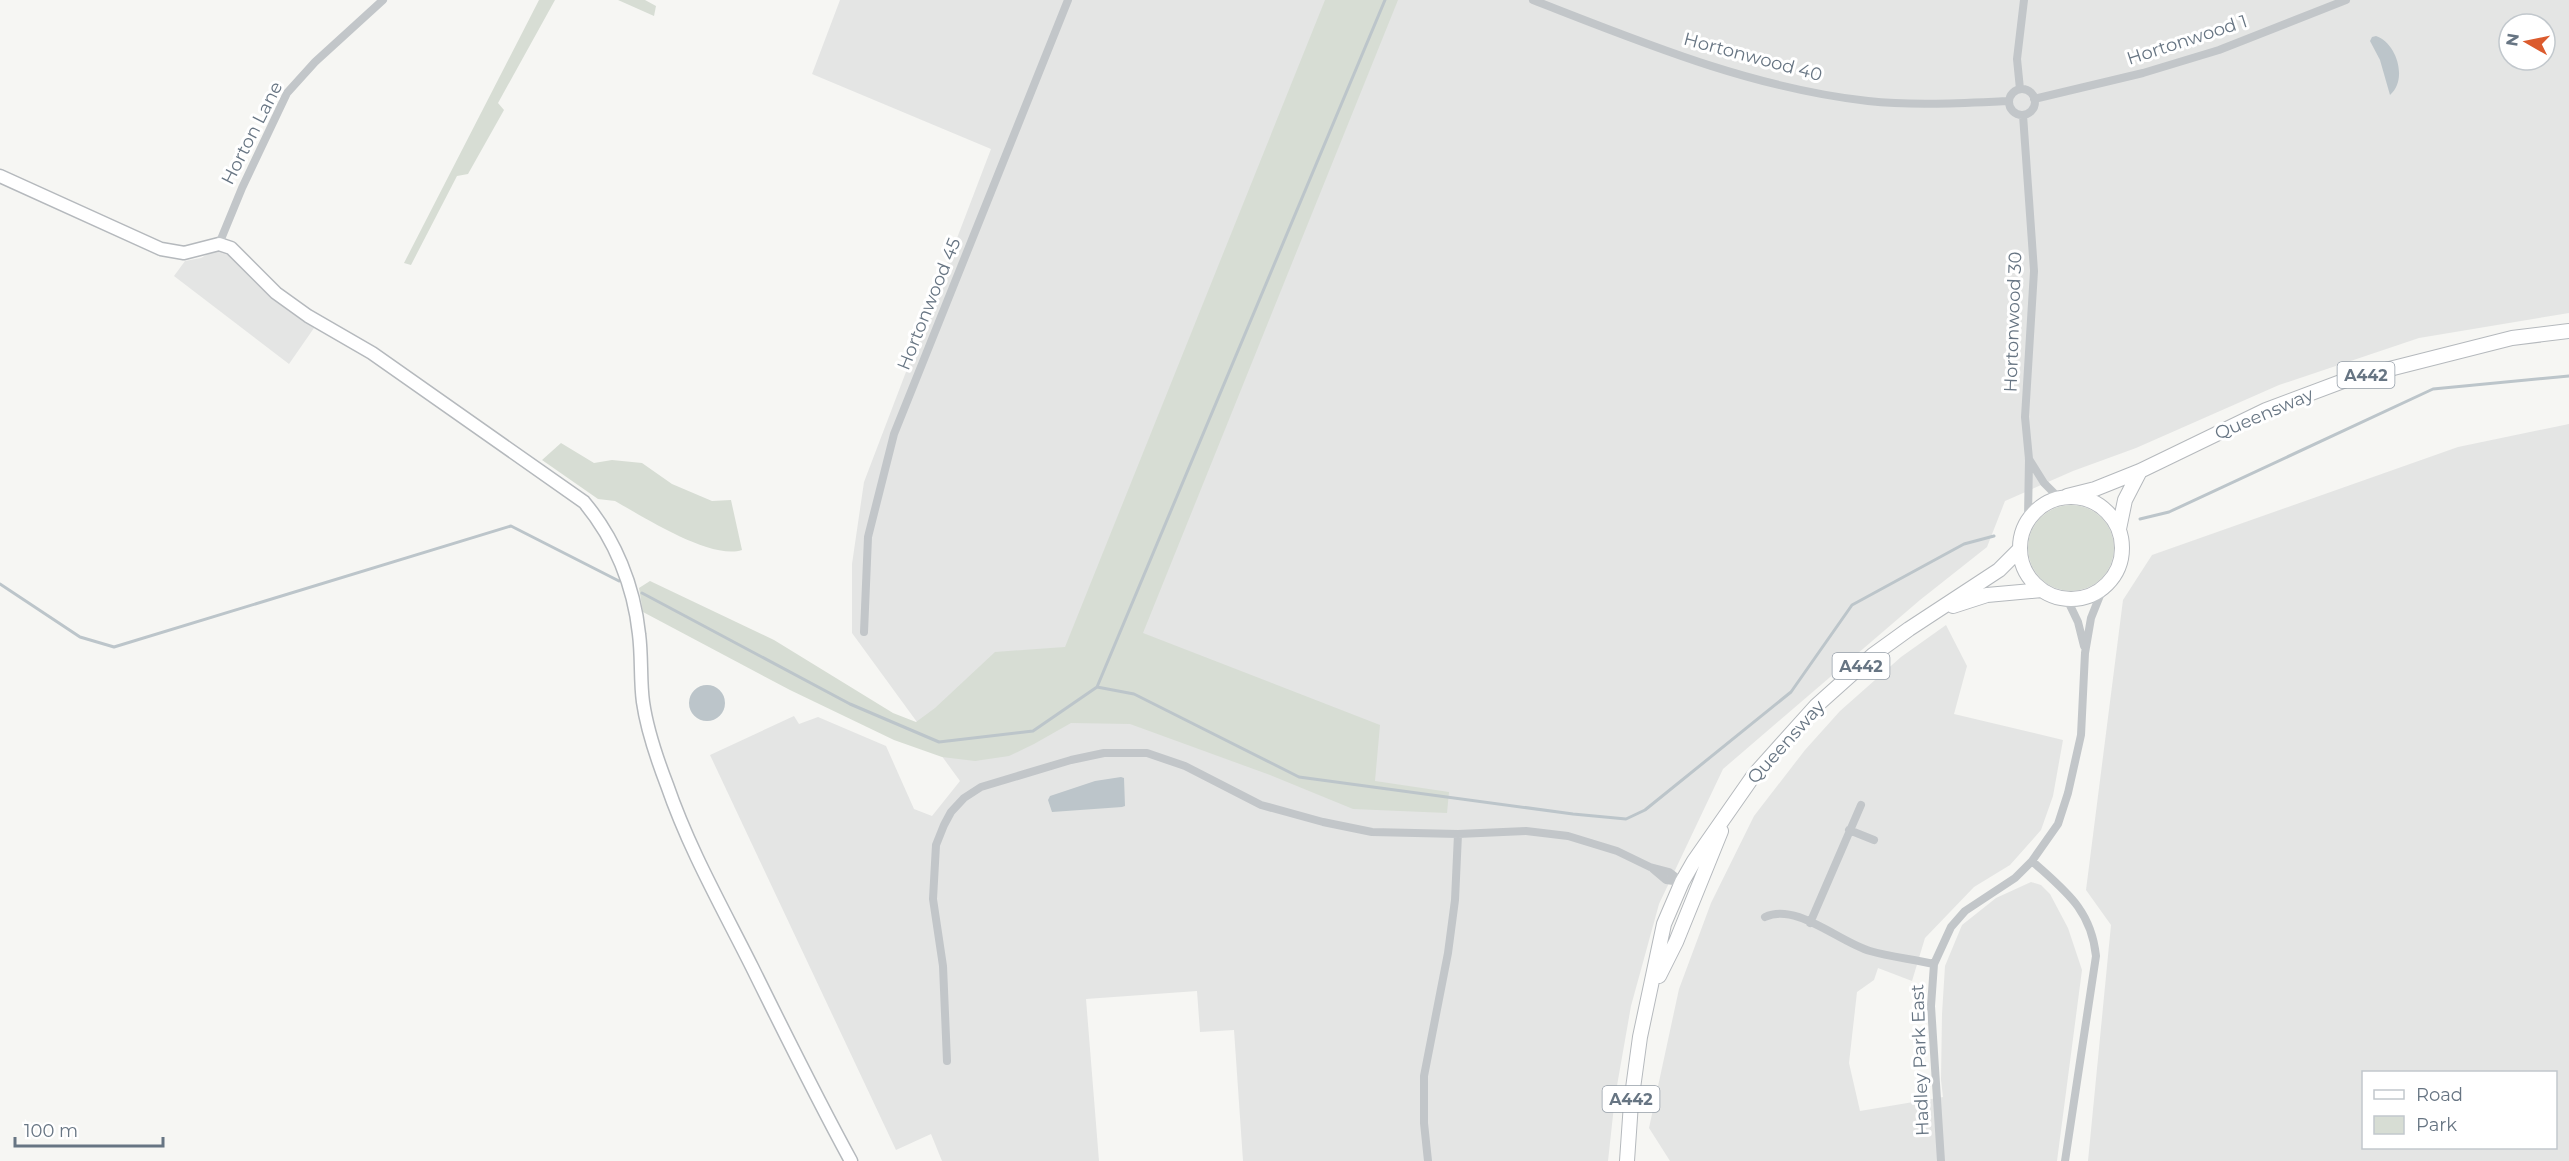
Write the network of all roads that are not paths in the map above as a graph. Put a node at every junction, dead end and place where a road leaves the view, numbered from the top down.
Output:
1 (383, 0) edge
2 (1068, 0) edge
3 (1533, 0) edge
4 (2024, 0) edge
5 (2346, 0) edge
6 (2020, 89) junction
7 (2034, 99) junction
8 (2009, 101) junction
9 (2023, 115) junction
10 (0, 176) edge
11 (219, 244) junction
12 (2569, 331) edge
13 (2029, 459) junction
14 (2140, 471) junction
15 (2063, 497) junction
16 (2028, 518) junction
17 (2119, 529) junction
18 (2019, 550) junction
19 (2103, 588) junction
20 (2042, 590) junction
21 (2067, 599) junction
22 (1937, 611) junction
23 (864, 632) dead end
24 (2085, 653) junction
25 (1861, 805) dead end
26 (1728, 814) junction
27 (1849, 830) junction
28 (1458, 834) junction
29 (1874, 840) dead end
30 (2032, 861) junction
31 (1682, 882) junction
32 (1698, 890) junction
33 (1765, 917) dead end
34 (1810, 923) junction
35 (1934, 964) junction
36 (1651, 991) junction
37 (947, 1061) dead end
38 (851, 1161) edge
39 (1428, 1161) edge
40 (1627, 1161) edge
41 (1941, 1161) edge
42 (2065, 1161) edge

1 - 11 street, Horton Lane
2 - 23 street, Hortonwood 45
3 - 8 street, Hortonwood 40
4 - 6 street
5 - 7 street, Hortonwood 1
6 - 7 street
6 - 8 street
7 - 9 street
8 - 9 street
9 - 13 street, Hortonwood 30
10 - 11 street
11 - 38 street
12 - 14 main road, Queensway / A442
13 - 15 street, Hortonwood 30
13 - 16 street, Hortonwood 30
14 - 15 main road, Queensway / A442
14 - 17 main road
15 - 16 main road, A442
15 - 17 main road
16 - 18 main road
17 - 19 main road
18 - 20 main road
18 - 22 main road, Queensway / A442
19 - 21 main road
19 - 24 street, Hadley Park East
20 - 21 main road, A442
20 - 22 main road, Queensway / A442
21 - 24 street, Hadley Park East
22 - 26 main road, Queensway / A442
24 - 30 street, Hadley Park East
25 - 27 street
26 - 31 main road, Queensway / A442
26 - 32 main road, Queensway / A442
27 - 29 street
27 - 34 street
28 - 31 street
28 - 37 street
28 - 39 street
30 - 35 street, Hadley Park East
30 - 42 street
31 - 32 main road
31 - 36 main road, Queensway / A442
32 - 36 main road, Queensway / A442
33 - 34 street
34 - 35 street
35 - 41 street, Hadley Park East
36 - 40 main road, Queensway / A442

